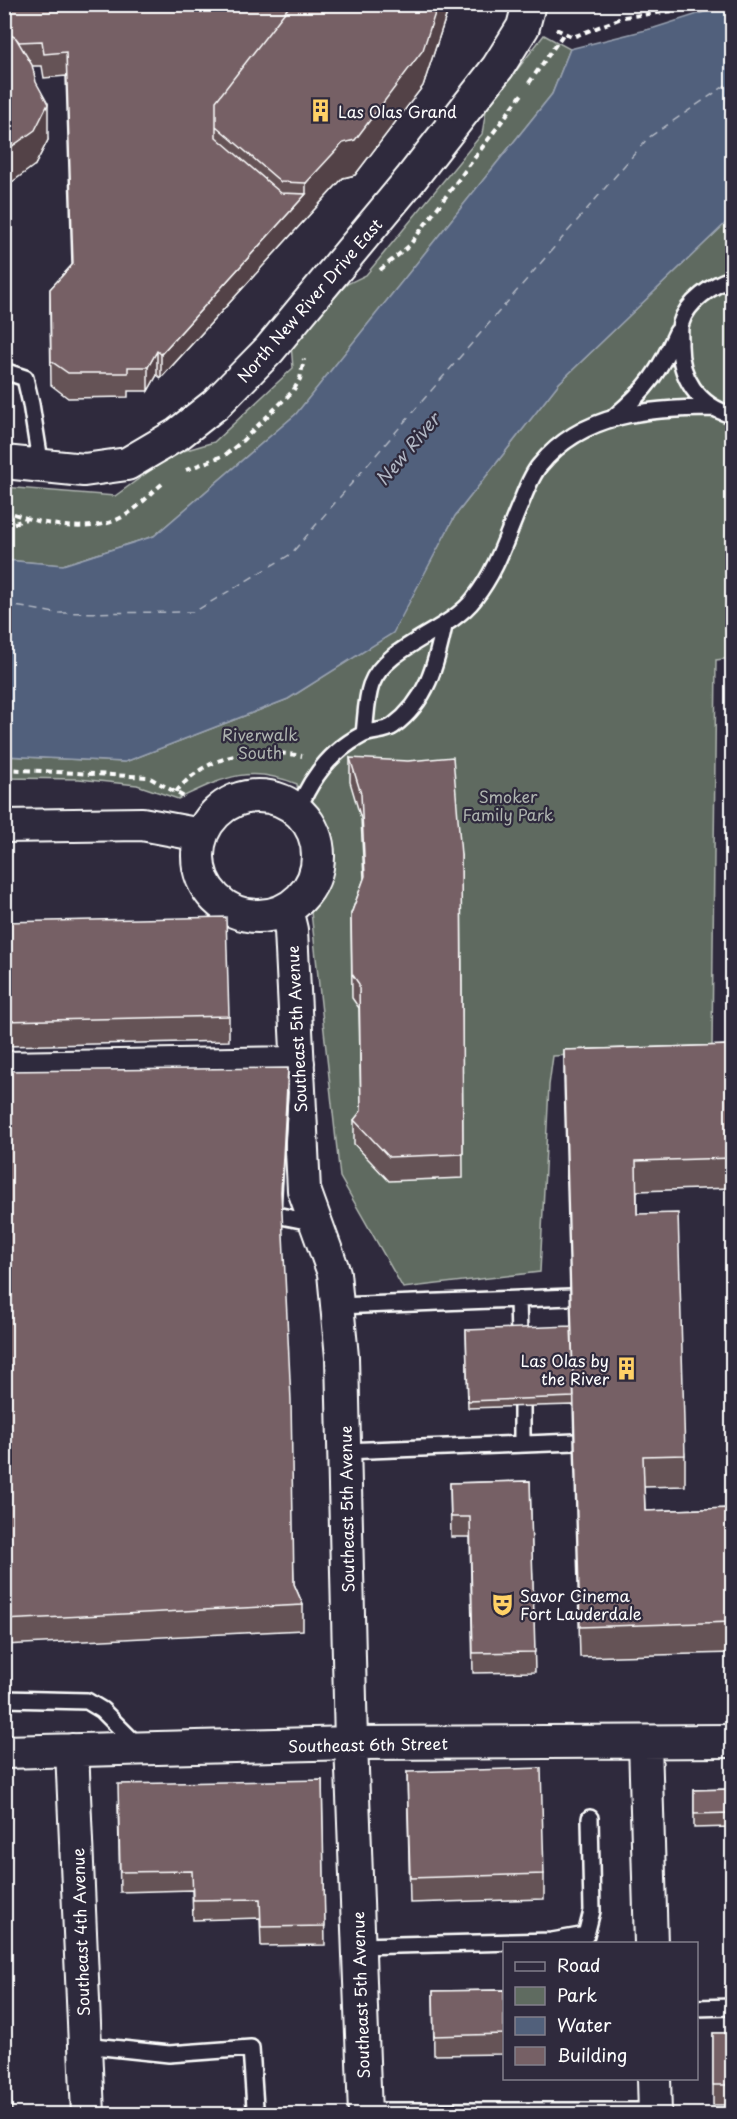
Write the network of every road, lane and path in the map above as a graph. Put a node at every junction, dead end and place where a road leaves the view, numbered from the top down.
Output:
1 (529, 4) edge
2 (694, 4) edge
3 (555, 29) dead end
4 (732, 279) edge
5 (681, 323) junction
6 (4, 370) edge
7 (714, 408) junction
8 (732, 415) edge
9 (612, 419) junction
10 (4, 462) edge
11 (41, 467) junction
12 (26, 519) dead end
13 (4, 527) edge
14 (444, 626) junction
15 (364, 734) junction
16 (325, 763) junction
17 (4, 769) edge
18 (176, 792) junction
19 (298, 810) junction
20 (209, 824) junction
21 (4, 826) edge
22 (286, 909) junction
23 (298, 1063) junction
24 (4, 1068) edge
25 (281, 1216) edge
26 (316, 1222) junction
27 (571, 1298) edge
28 (518, 1300) junction
29 (337, 1306) junction
30 (519, 1336) edge
31 (522, 1407) edge
32 (574, 1442) edge
33 (522, 1444) junction
34 (344, 1451) junction
35 (4, 1699) edge
36 (732, 1741) edge
37 (351, 1743) junction
38 (645, 1743) junction
39 (140, 1748) junction
40 (72, 1750) junction
41 (4, 1752) edge
42 (590, 1818) dead end
43 (520, 1942) edge
44 (651, 1942) edge
45 (503, 1943) edge
46 (358, 1947) junction
47 (732, 2007) edge
48 (698, 2008) edge
49 (84, 2045) junction
50 (654, 2080) edge
51 (255, 2107) dead end
52 (365, 2113) edge
53 (655, 2113) edge
54 (88, 2115) edge

1 - 11 street, North New River Drive East
2 - 3 path
4 - 5 lane
5 - 7 lane
5 - 9 lane
6 - 11 lane
7 - 8 lane
7 - 9 lane
9 - 14 lane
10 - 11 street, North New River Drive East
12 - 13 path
14 - 15 lane
14 - 15 lane
15 - 16 lane
16 - 18 path
16 - 19 lane
17 - 18 path
18 - 20 path
19 - 20 street
19 - 22 street
20 - 21 street
20 - 22 street
22 - 23 street, Southeast 5th Avenue
23 - 24 street
23 - 26 street, Southeast 5th Avenue
25 - 26 lane
26 - 29 street, Southeast 5th Avenue
27 - 28 lane
28 - 29 lane
28 - 30 lane
29 - 34 street, Southeast 5th Avenue
31 - 33 lane
32 - 33 lane
33 - 34 lane
34 - 37 street, Southeast 5th Avenue
35 - 39 lane
36 - 38 street, Southeast 6th Street
37 - 38 street, Southeast 6th Street
37 - 39 street, Southeast 6th Street
37 - 46 street, Southeast 5th Avenue
38 - 44 street
39 - 40 street, Southeast 6th Street
40 - 41 street, Southeast 6th Street
40 - 49 street, Southeast 4th Avenue
42 - 43 lane
45 - 46 lane
46 - 52 street, Southeast 5th Avenue
47 - 48 lane
49 - 51 lane
49 - 54 street, Southeast 4th Avenue
50 - 53 street
52 - 53 lane

